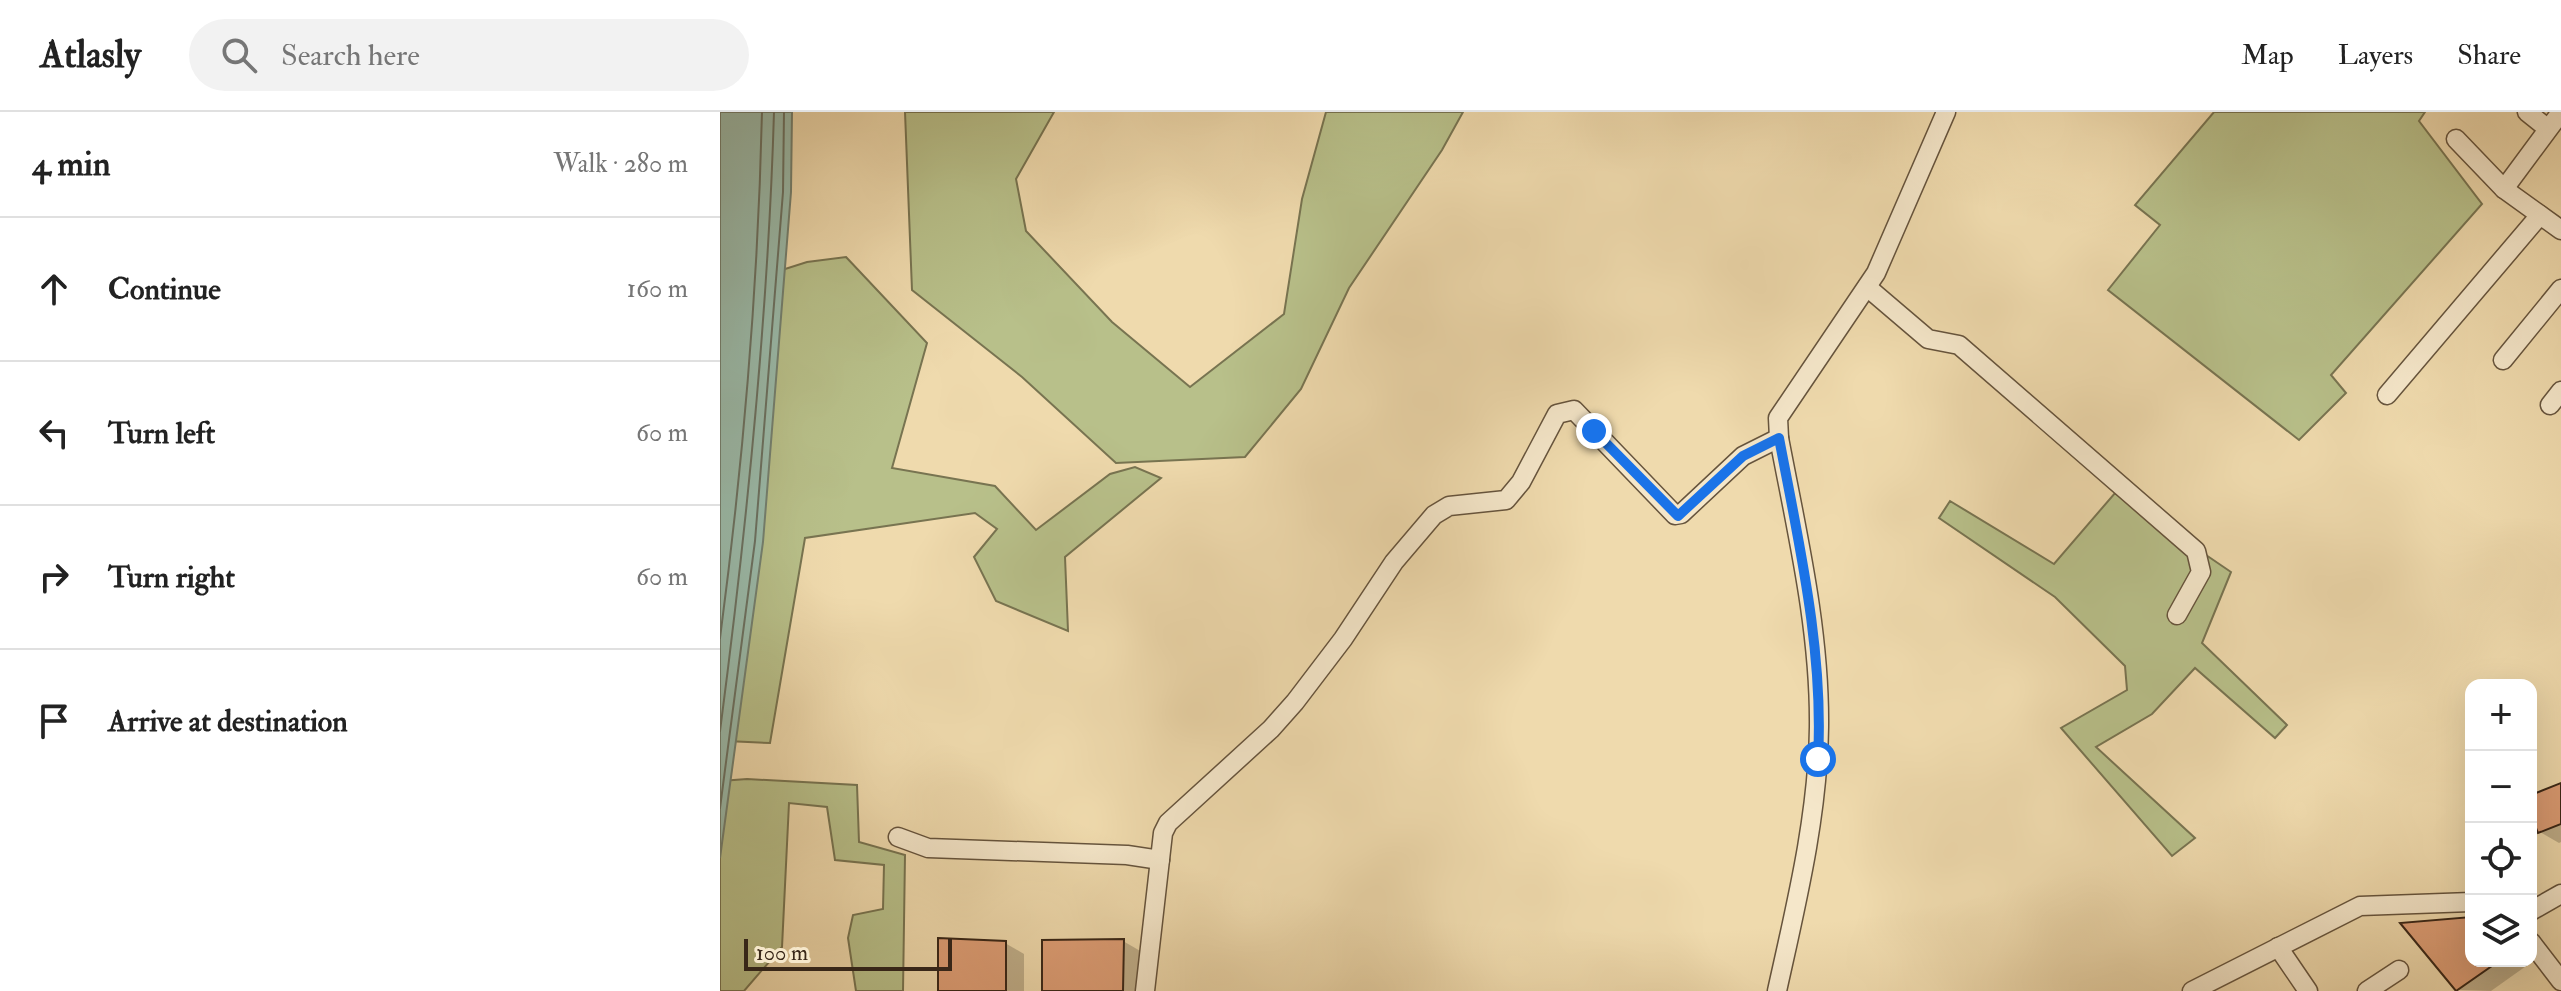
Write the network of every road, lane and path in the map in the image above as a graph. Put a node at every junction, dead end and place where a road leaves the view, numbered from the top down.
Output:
1 (1946, 112) edge
2 (2527, 112) edge
3 (2561, 112) edge
4 (2547, 128) junction
5 (2456, 139) dead end
6 (2504, 189) junction
7 (2554, 221) edge
8 (1867, 287) junction
9 (2561, 289) edge
10 (2503, 360) dead end
11 (2387, 395) dead end
12 (1779, 438) junction
13 (2177, 615) dead end
14 (898, 837) dead end
15 (1160, 860) junction
16 (2561, 894) edge
17 (2465, 902) edge
18 (2537, 908) edge
19 (2278, 947) junction
20 (2537, 949) edge
21 (2399, 970) dead end
22 (2558, 972) edge
23 (1145, 991) edge
24 (1777, 991) edge
25 (2192, 991) edge
26 (2308, 991) edge
27 (2367, 991) edge

1 - 8 street
2 - 4 street
3 - 4 street
4 - 6 street
5 - 6 street
6 - 7 street
7 - 11 street
8 - 12 street
8 - 13 street
9 - 10 street
12 - 15 street
12 - 24 street
14 - 15 street
15 - 23 street
16 - 18 street
17 - 19 street
19 - 25 street
19 - 26 street
20 - 22 street
21 - 27 street

